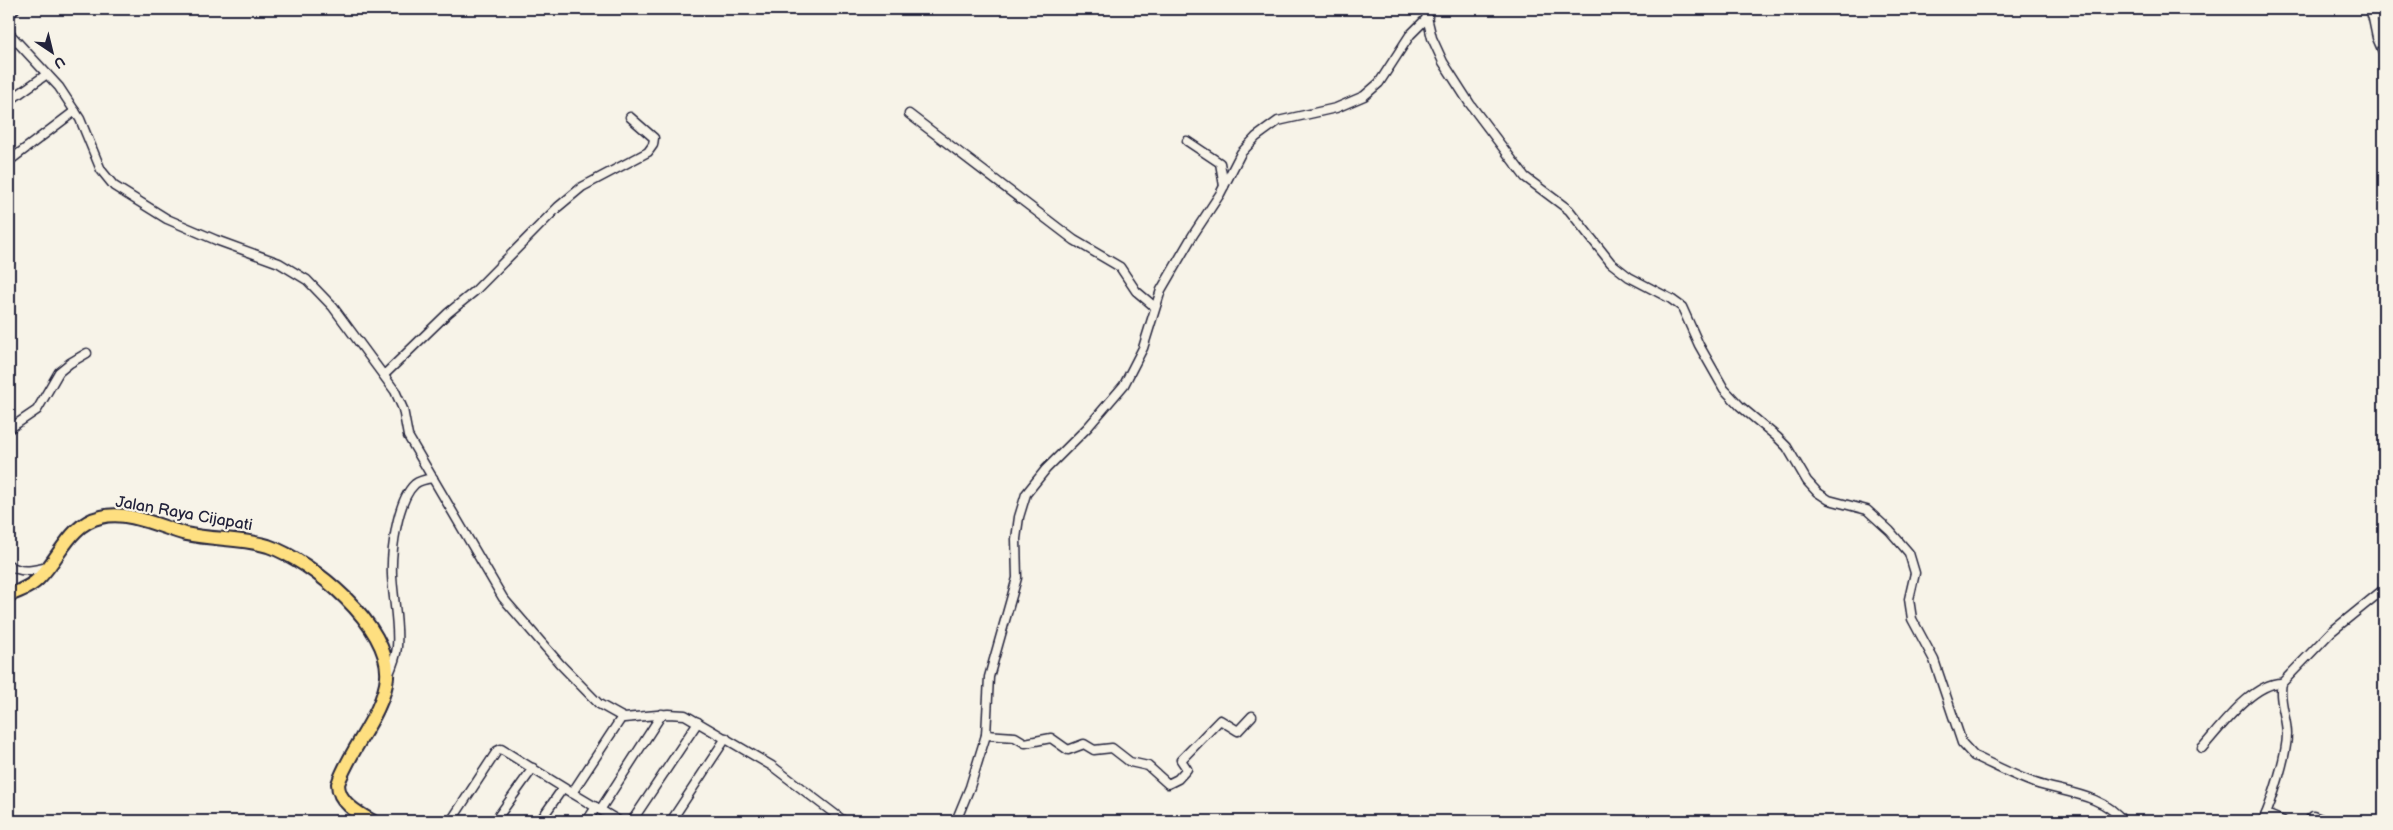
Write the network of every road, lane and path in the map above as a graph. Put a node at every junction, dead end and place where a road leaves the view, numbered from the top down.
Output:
1 (16, 9) edge
2 (1425, 9) edge
3 (2384, 12) edge
4 (2371, 13) edge
5 (9, 16) edge
6 (1428, 17) junction
7 (9, 33) edge
8 (2384, 54) edge
9 (47, 74) junction
10 (9, 101) edge
11 (75, 111) junction
12 (909, 114) dead end
13 (630, 118) dead end
14 (1187, 141) dead end
15 (9, 161) edge
16 (1224, 186) junction
17 (1155, 307) junction
18 (87, 353) dead end
19 (384, 375) junction
20 (9, 429) edge
21 (433, 478) junction
22 (9, 565) edge
23 (50, 566) junction
24 (2384, 589) edge
25 (9, 595) edge
26 (387, 676) junction
27 (2282, 684) junction
28 (662, 714) junction
29 (1252, 716) dead end
30 (622, 717) junction
31 (698, 722) junction
32 (986, 735) junction
33 (726, 738) junction
34 (2202, 748) dead end
35 (532, 768) junction
36 (563, 788) junction
37 (572, 793) junction
38 (598, 808) junction
39 (2265, 818) edge
40 (372, 821) edge
41 (451, 821) edge
42 (495, 821) edge
43 (540, 821) edge
44 (587, 821) edge
45 (619, 821) edge
46 (632, 821) edge
47 (671, 821) edge
48 (844, 821) edge
49 (956, 821) edge
50 (2123, 821) edge
51 (2283, 821) edge
52 (2308, 821) edge
53 (2326, 821) edge

1 - 5 street
2 - 6 street
3 - 4 street
4 - 8 street
6 - 16 street
6 - 50 street
7 - 9 street
9 - 10 street
9 - 11 street
11 - 15 street
11 - 19 street
12 - 17 street
13 - 19 street
14 - 16 street
16 - 17 street
17 - 32 street
18 - 20 street
19 - 21 street
21 - 26 street
21 - 30 street
22 - 23 street
23 - 25 main road, Jalan Raya Cijapati
23 - 26 main road, Jalan Raya Cijapati
24 - 27 street
26 - 40 main road
27 - 34 street
27 - 39 street
28 - 30 street
28 - 31 street
28 - 38 street
29 - 32 street
30 - 37 street
31 - 33 street
31 - 46 street
32 - 49 street
33 - 47 street
33 - 48 street
35 - 36 street
35 - 41 street
35 - 42 street
36 - 37 street
36 - 43 street
37 - 38 street
38 - 44 street
38 - 45 street
39 - 51 street
52 - 53 street

